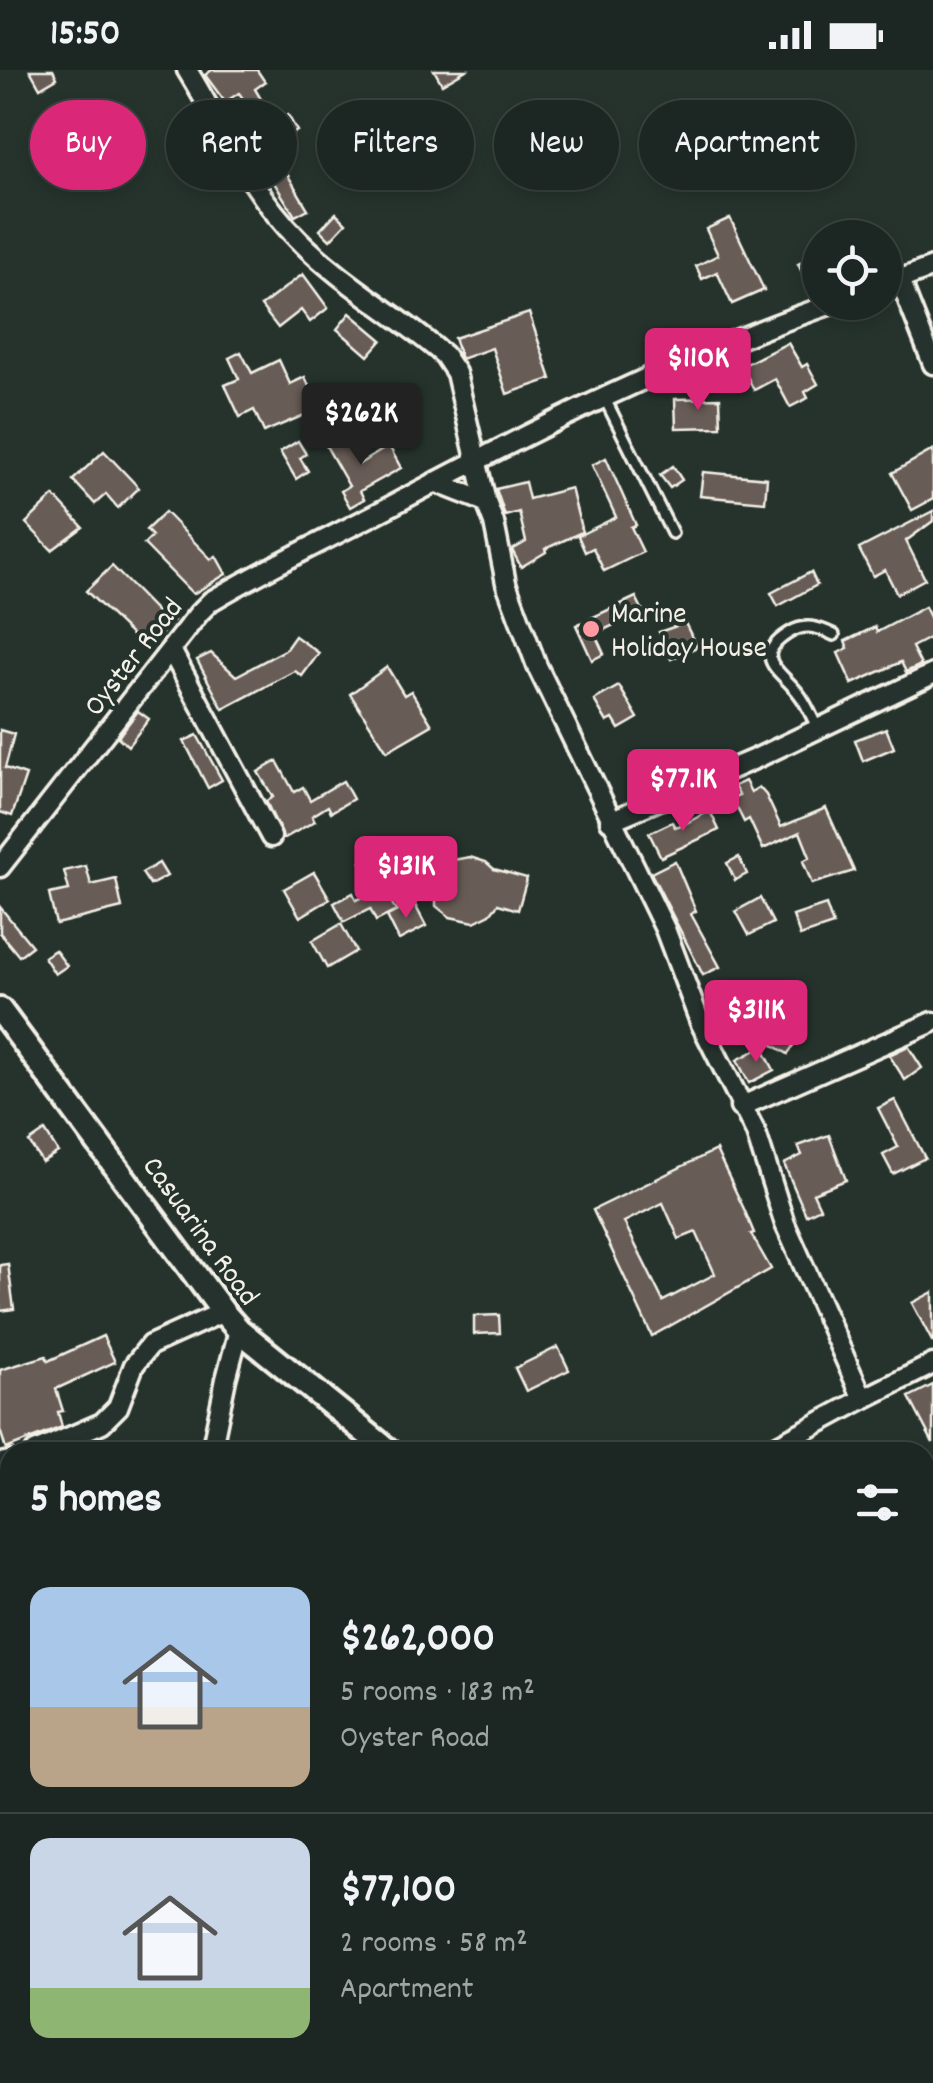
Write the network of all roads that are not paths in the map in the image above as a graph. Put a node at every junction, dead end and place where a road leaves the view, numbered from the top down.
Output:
1 (187, 70) edge
2 (933, 267) edge
3 (902, 278) edge
4 (902, 302) edge
5 (802, 315) edge
6 (933, 364) edge
7 (605, 399) junction
8 (478, 459) junction
9 (435, 482) junction
10 (486, 502) junction
11 (672, 533) dead end
12 (834, 635) dead end
13 (170, 650) junction
14 (933, 674) edge
15 (818, 729) junction
16 (610, 821) junction
17 (271, 837) dead end
18 (0, 866) edge
19 (0, 1010) edge
20 (933, 1022) edge
21 (740, 1106) junction
22 (223, 1312) junction
23 (240, 1330) junction
24 (933, 1364) edge
25 (864, 1399) junction
26 (57, 1442) edge
27 (213, 1442) edge
28 (378, 1442) edge
29 (783, 1442) edge

1 - 8 street
2 - 3 street
4 - 6 street
5 - 7 street, Oyster Road
7 - 8 street, Oyster Road
7 - 11 lane
8 - 9 street, Oyster Road
8 - 10 street
9 - 10 street
9 - 13 street, Oyster Road
10 - 16 street
12 - 15 lane
13 - 17 street
13 - 18 street, Oyster Road
14 - 15 street
15 - 16 street
16 - 21 street
19 - 22 street, Casuarina Road
20 - 21 street
21 - 25 street
22 - 23 street, Casuarina Road
22 - 26 street
23 - 27 street
23 - 28 street, Casuarina Road
24 - 25 street
25 - 29 street

